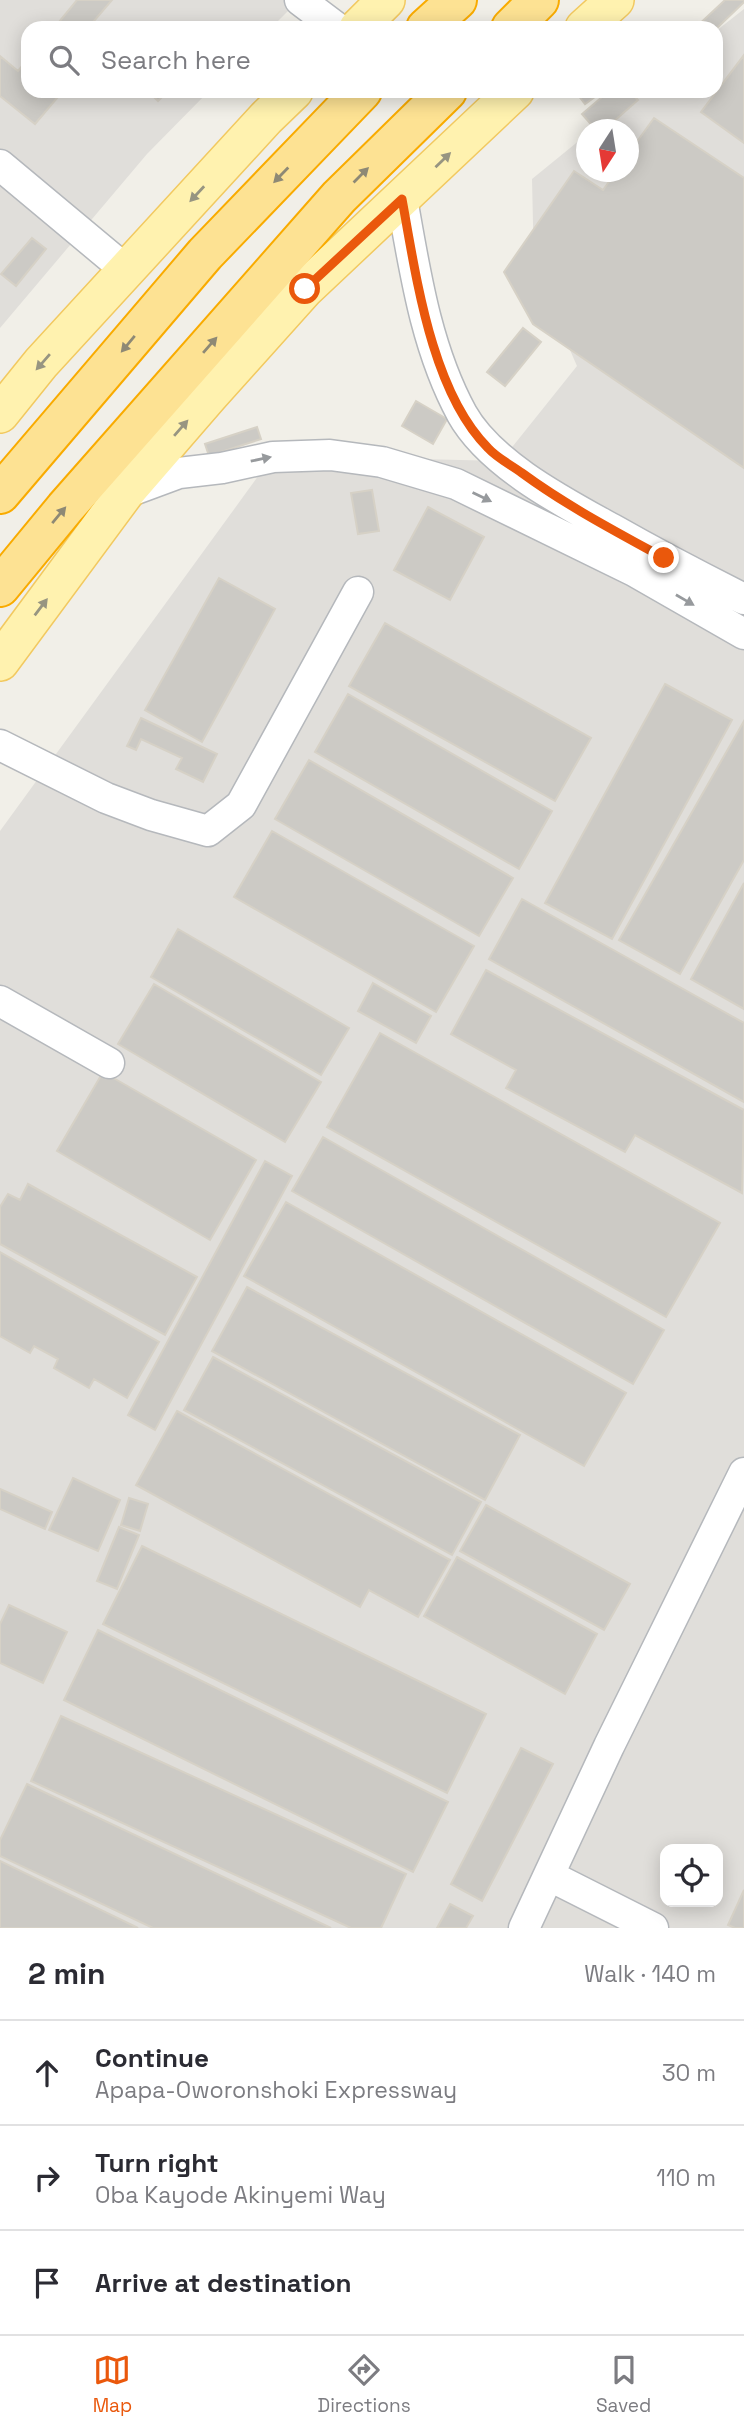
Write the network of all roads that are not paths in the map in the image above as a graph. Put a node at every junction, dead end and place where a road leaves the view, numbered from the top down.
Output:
1 (300, 0) edge
2 (386, 0) edge
3 (457, 0) edge
4 (539, 0) edge
5 (615, 0) edge
6 (328, 21) edge
7 (365, 21) edge
8 (434, 21) edge
9 (518, 21) edge
10 (592, 21) edge
11 (287, 98) edge
12 (355, 98) edge
13 (440, 98) edge
14 (509, 98) edge
15 (0, 165) edge
16 (402, 199) junction
17 (127, 271) junction
18 (0, 414) edge
19 (124, 493) junction
20 (0, 494) edge
21 (0, 587) edge
22 (358, 592) dead end
23 (744, 599) edge
24 (744, 634) edge
25 (0, 662) edge
26 (0, 745) edge
27 (0, 1002) edge
28 (109, 1063) dead end
29 (744, 1473) edge
30 (550, 1877) junction
31 (524, 1928) edge
32 (653, 1928) edge

1 - 6 street
2 - 7 main road
3 - 8 highway
4 - 9 highway
5 - 10 main road
11 -> 17 main road
12 -> 20 highway
21 -> 13 highway
16 -> 14 main road
15 - 17 street
19 -> 16 main road
16 - 23 street
17 -> 18 main road
19 -> 24 street
25 -> 19 main road
22 - 26 street
27 - 28 street
29 - 30 street
30 - 31 street
30 - 32 street

